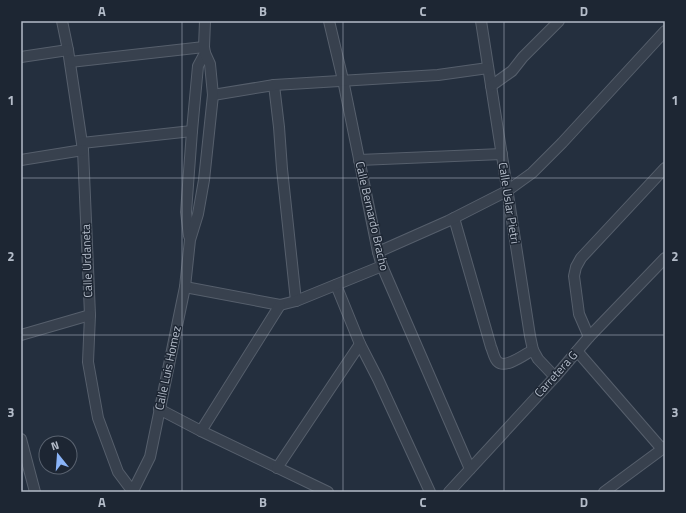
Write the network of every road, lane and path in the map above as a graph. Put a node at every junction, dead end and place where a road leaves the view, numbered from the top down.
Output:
1 (62, 21) edge
2 (205, 21) edge
3 (329, 21) edge
4 (481, 21) edge
5 (559, 21) edge
6 (665, 31) edge
7 (68, 50) junction
8 (205, 50) junction
9 (21, 57) edge
10 (70, 62) junction
11 (488, 68) junction
12 (343, 80) junction
13 (274, 85) junction
14 (491, 86) junction
15 (213, 95) junction
16 (192, 131) junction
17 (83, 146) junction
18 (502, 154) junction
19 (21, 160) edge
20 (359, 160) junction
21 (665, 168) edge
22 (507, 191) junction
23 (454, 218) junction
24 (190, 240) junction
25 (378, 252) junction
26 (665, 258) edge
27 (382, 266) junction
28 (336, 285) junction
29 (185, 287) junction
30 (296, 301) junction
31 (280, 305) junction
32 (90, 315) junction
33 (21, 335) edge
34 (589, 337) junction
35 (360, 344) junction
36 (533, 350) junction
37 (577, 351) junction
38 (554, 377) junction
39 (159, 409) junction
40 (201, 431) junction
41 (21, 439) edge
42 (663, 448) edge
43 (277, 468) junction
44 (470, 469) junction
45 (35, 492) edge
46 (133, 492) edge
47 (328, 492) edge
48 (430, 492) edge
49 (449, 492) edge
50 (604, 492) edge

1 - 7 street, Calle Urdaneta
2 - 8 street, Calle Luis Homez
3 - 12 street, Calle Bernardo Bracho
4 - 11 street, Calle Uslar Pietri
5 - 14 street
6 - 22 street
7 - 9 street
7 - 10 street, Calle Urdaneta
8 - 10 street
8 - 15 street, Calle Luis Homez
8 - 16 street, Calle Luis Homez
10 - 17 street, Calle Urdaneta
11 - 12 street
11 - 14 street, Calle Uslar Pietri
12 - 13 street
12 - 20 street, Calle Bernardo Bracho
13 - 15 street
13 - 30 street
14 - 18 street, Calle Uslar Pietri
15 - 24 street, Calle Luis Homez
16 - 17 street
16 - 24 street, Calle Luis Homez
17 - 19 street
17 - 32 street, Calle Urdaneta
18 - 20 street
18 - 22 street, Calle Uslar Pietri
20 - 25 street, Calle Bernardo Bracho
21 - 34 street
22 - 23 street
22 - 36 street, Calle Uslar Pietri
23 - 25 street
23 - 36 street
24 - 29 street, Calle Luis Homez
25 - 27 street, Calle Bernardo Bracho
26 - 34 street, Carretera G
27 - 28 street
27 - 44 street, Calle Bernardo Bracho
28 - 30 street
28 - 35 street
29 - 31 street
29 - 39 street, Calle Luis Homez
30 - 31 street
31 - 40 street
32 - 33 street
32 - 46 street, Calle Urdaneta
34 - 37 street, Carretera G
35 - 43 street
35 - 48 street
36 - 38 street, Calle Uslar Pietri
37 - 38 street, Carretera G
37 - 42 street
38 - 44 street, Carretera G
39 - 40 street
39 - 46 street, Calle Luis Homez
40 - 43 street
41 - 45 street
42 - 50 street
43 - 47 street
44 - 49 street, Carretera G

